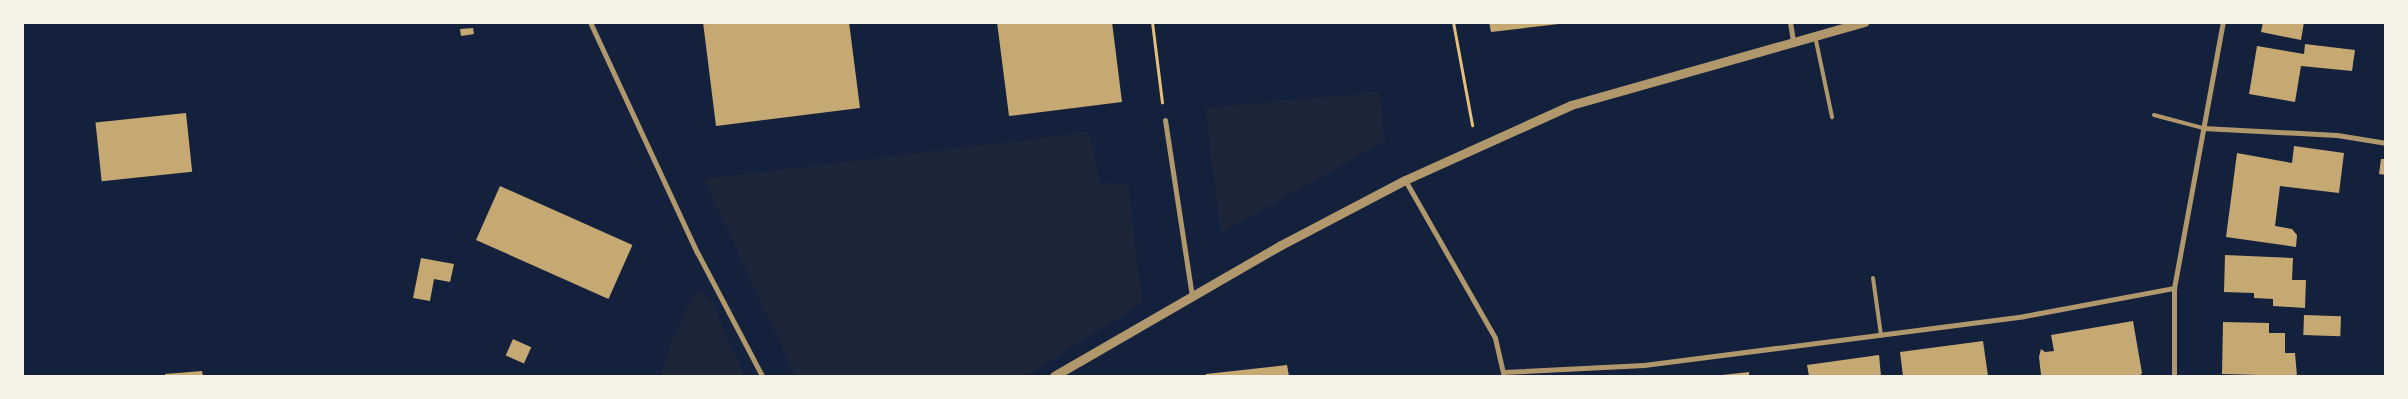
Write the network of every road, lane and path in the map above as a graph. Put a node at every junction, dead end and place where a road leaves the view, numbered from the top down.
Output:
1 (590, 22) edge
2 (1152, 22) edge
3 (1453, 22) edge
4 (1790, 22) edge
5 (1864, 22) edge
6 (2223, 22) edge
7 (1815, 36) junction
8 (1793, 41) junction
9 (2154, 115) dead end
10 (1832, 117) dead end
11 (1165, 120) joint
12 (2203, 128) junction
13 (2386, 143) edge
14 (1476, 148) junction
15 (1405, 180) junction
16 (1872, 278) dead end
17 (2174, 288) junction
18 (1192, 296) junction
19 (1881, 335) junction
20 (1504, 374) edge
21 (762, 376) edge
22 (1054, 376) edge
23 (2174, 376) edge

1 - 21 street
2 - 11 path
3 - 14 path
4 - 8 street
5 - 7 street
6 - 12 street
7 - 8 street
7 - 10 lane
8 - 14 street
9 - 12 lane
11 - 18 street
12 - 13 street
12 - 17 street
14 - 15 street
15 - 18 street
15 - 20 street
16 - 19 lane
17 - 19 street
17 - 23 street
18 - 22 street
19 - 20 street

